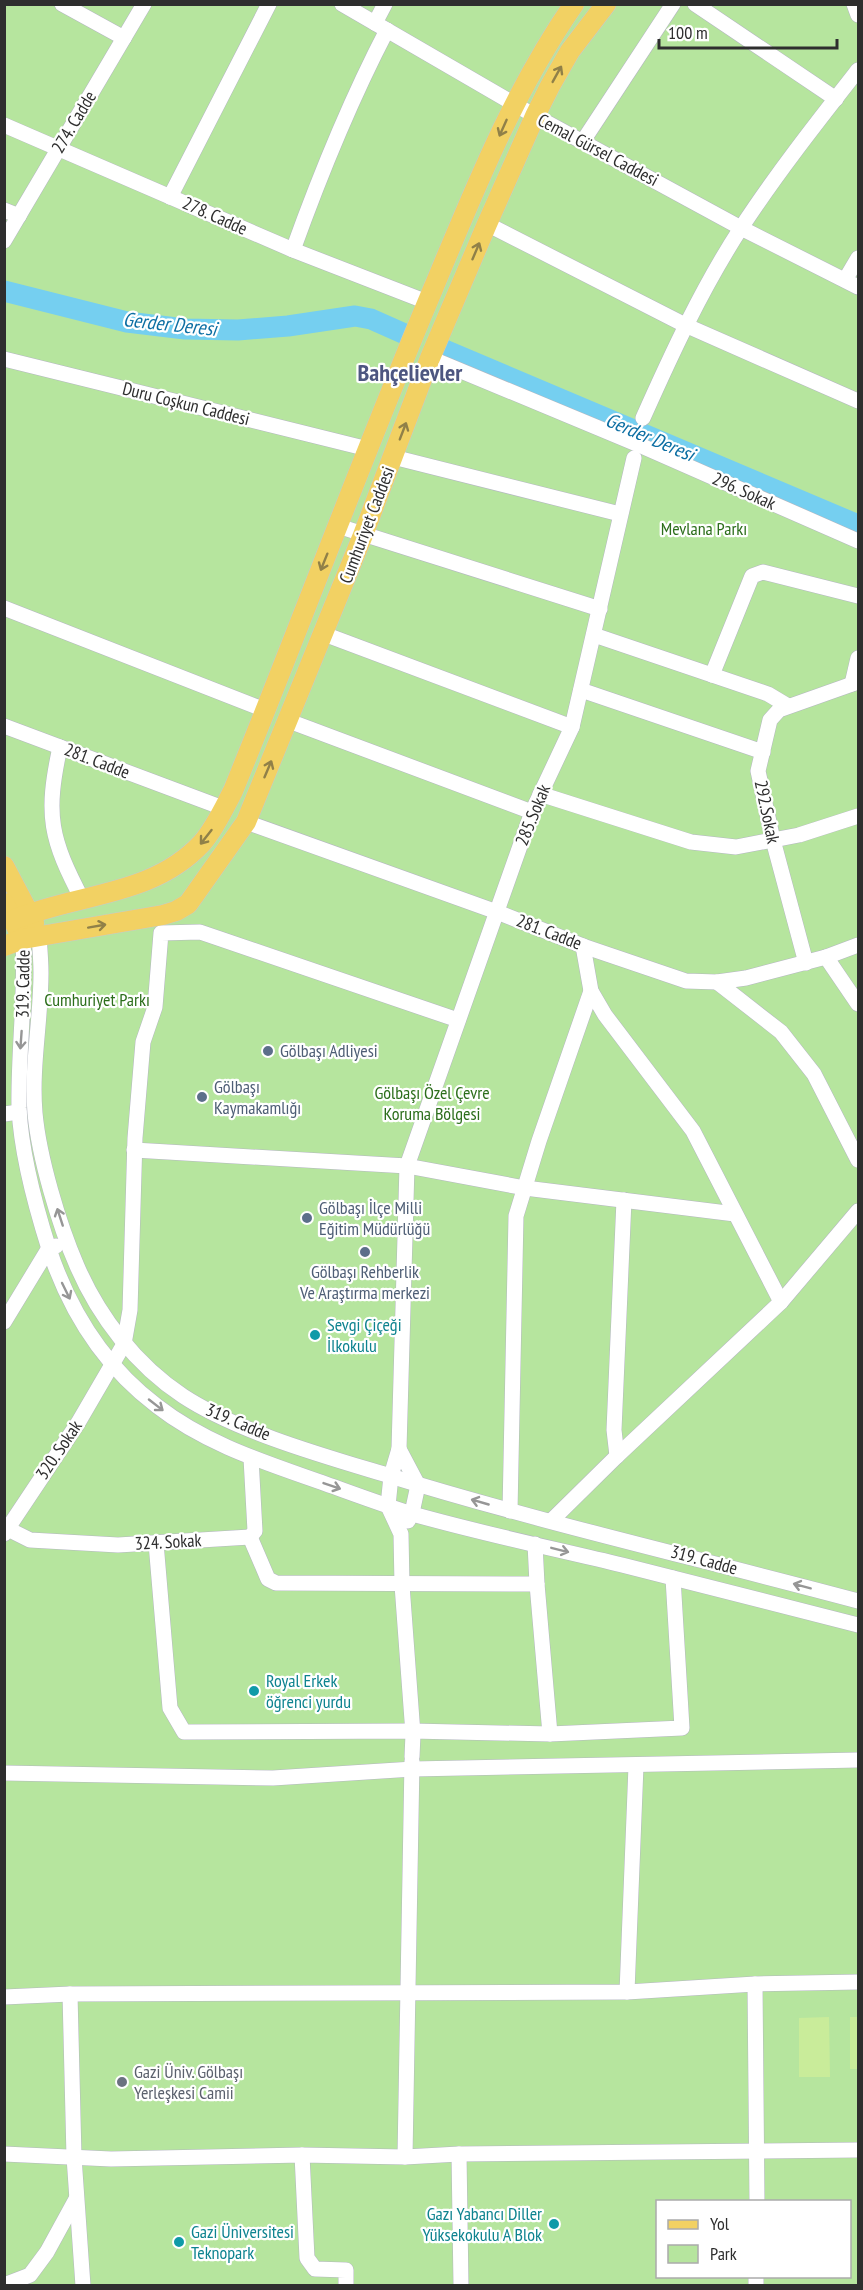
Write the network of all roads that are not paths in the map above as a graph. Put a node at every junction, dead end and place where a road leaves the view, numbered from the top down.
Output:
1 (62, 4) edge
2 (144, 4) edge
3 (269, 4) edge
4 (342, 4) edge
5 (385, 4) edge
6 (574, 4) edge
7 (606, 4) edge
8 (673, 4) edge
9 (695, 4) edge
10 (854, 4) edge
11 (858, 15) edge
12 (381, 26) junction
13 (124, 38) junction
14 (858, 70) edge
15 (836, 99) junction
16 (514, 102) junction
17 (535, 116) junction
18 (4, 125) edge
19 (583, 141) junction
20 (58, 148) junction
21 (170, 197) junction
22 (12, 213) edge
23 (487, 224) junction
24 (741, 228) junction
25 (4, 241) edge
26 (293, 250) junction
27 (858, 258) edge
28 (852, 283) edge
29 (427, 302) junction
30 (685, 325) junction
31 (4, 358) edge
32 (430, 358) junction
33 (858, 401) edge
34 (643, 418) dead end
35 (368, 449) junction
36 (393, 457) junction
37 (634, 458) dead end
38 (620, 514) junction
39 (338, 526) junction
40 (363, 535) junction
41 (858, 541) edge
42 (858, 596) edge
43 (4, 608) edge
44 (600, 609) junction
45 (324, 634) junction
46 (594, 634) junction
47 (858, 658) edge
48 (712, 675) junction
49 (855, 683) edge
50 (581, 690) junction
51 (788, 706) junction
52 (265, 710) junction
53 (289, 721) junction
54 (4, 726) edge
55 (572, 727) junction
56 (60, 747) junction
57 (763, 752) junction
58 (540, 794) junction
59 (223, 808) junction
60 (532, 812) junction
61 (858, 816) edge
62 (246, 822) junction
63 (773, 840) junction
64 (4, 866) edge
65 (167, 872) junction
66 (146, 882) junction
67 (83, 901) junction
68 (172, 911) junction
69 (16, 912) edge
70 (497, 912) junction
71 (180, 933) junction
72 (22, 941) edge
73 (858, 945) edge
74 (584, 946) junction
75 (826, 957) junction
76 (806, 963) junction
77 (717, 982) junction
78 (591, 992) junction
79 (858, 1004) edge
80 (458, 1020) junction
81 (12, 1113) edge
82 (134, 1150) junction
83 (858, 1160) edge
84 (407, 1166) junction
85 (525, 1188) junction
86 (624, 1200) junction
87 (858, 1211) edge
88 (735, 1214) junction
89 (69, 1242) junction
90 (49, 1248) junction
91 (781, 1302) junction
92 (4, 1322) edge
93 (124, 1344) junction
94 (112, 1366) junction
95 (399, 1449) junction
96 (617, 1456) junction
97 (251, 1458) junction
98 (391, 1476) junction
99 (418, 1485) junction
100 (388, 1506) junction
101 (510, 1511) junction
102 (412, 1513) junction
103 (551, 1521) junction
104 (6, 1531) edge
105 (400, 1534) junction
106 (250, 1537) junction
107 (156, 1543) junction
108 (535, 1544) junction
109 (679, 1553) junction
110 (678, 1579) junction
111 (537, 1584) junction
112 (402, 1585) junction
113 (858, 1601) edge
114 (858, 1625) edge
115 (412, 1731) junction
116 (550, 1734) junction
117 (858, 1761) edge
118 (413, 1763) junction
119 (636, 1766) junction
120 (4, 1773) edge
121 (858, 1982) edge
122 (755, 1984) junction
123 (408, 1992) junction
124 (627, 1992) junction
125 (70, 1994) junction
126 (4, 1996) edge
127 (755, 2150) junction
128 (858, 2150) edge
129 (4, 2154) edge
130 (459, 2154) junction
131 (302, 2155) junction
132 (74, 2157) junction
133 (405, 2157) junction
134 (77, 2198) junction
135 (757, 2200) edge
136 (4, 2285) edge
137 (83, 2286) edge
138 (346, 2286) edge
139 (461, 2286) edge

1 - 13 street
2 - 13 street, 274. Cadde
3 - 21 street
4 - 12 street, Cemal Gürsel Caddesi
5 - 12 street
6 - 16 main road, Cumhuriyet Caddesi
17 -> 7 main road, Cumhuriyet Caddesi
8 - 19 street
9 - 15 street
10 - 11 street
12 - 16 street, Cemal Gürsel Caddesi
12 - 26 street
13 - 20 street, 274. Cadde
14 - 15 street
15 - 24 street
16 - 17 street, Cemal Gürsel Caddesi
16 -> 29 main road, Cumhuriyet Caddesi
17 - 19 street, Cemal Gürsel Caddesi
17 - 23 main road, Cumhuriyet Caddesi
18 - 20 street, 278. Cadde
19 - 24 street, Cemal Gürsel Caddesi
20 - 21 street, 278. Cadde
20 - 22 street, 274. Cadde
21 - 26 street, 278. Cadde
22 - 25 street, 274. Cadde
23 - 30 street
32 -> 23 main road, Cumhuriyet Caddesi
24 - 28 street, Cemal Gürsel Caddesi
24 - 30 street
26 - 29 street, 278. Cadde
27 - 28 street
29 - 35 main road, Cumhuriyet Caddesi
30 - 33 street
30 - 34 street
31 - 35 street, Duru Coşkun Caddesi
36 -> 32 main road, Cumhuriyet Caddesi
32 - 41 street, 296. Sokak
35 - 39 main road, Cumhuriyet Caddesi
36 - 38 street
36 - 40 main road, Cumhuriyet Caddesi
37 - 38 street, 285.Sokak
38 - 44 street, 285.Sokak
39 - 40 street
39 -> 52 main road, Cumhuriyet Caddesi
40 - 44 street
40 - 45 main road, Cumhuriyet Caddesi
42 - 48 street
43 - 52 street
44 - 46 street, 285.Sokak
45 - 53 main road, Cumhuriyet Caddesi
45 - 55 street
46 - 48 street
46 - 50 street, 285.Sokak
47 - 49 street
48 - 51 street
49 - 51 street, 292.Sokak
50 - 55 street, 285.Sokak
50 - 57 street
51 - 57 street, 292.Sokak
52 - 59 main road, Cumhuriyet Caddesi
53 - 60 street
62 -> 53 main road, Cumhuriyet Caddesi
54 - 56 street, 281. Cadde
55 - 58 street, 285.Sokak
56 - 59 street, 281. Cadde
56 - 67 street
57 - 63 street, 292.Sokak
58 - 60 street, 285.Sokak
58 - 63 street
59 -> 65 main road, Cumhuriyet Caddesi
60 - 70 street, 285.Sokak
61 - 63 street
62 - 68 main road, Cumhuriyet Caddesi
62 - 70 street, 281. Cadde
63 - 76 street, 292.Sokak
64 - 69 main road, 319. Cadde
65 - 66 main road, Cumhuriyet Caddesi
65 - 68 main road
66 - 67 main road, Cumhuriyet Caddesi
66 - 68 main road
67 - 69 main road, Cumhuriyet Caddesi
68 - 71 street
72 -> 68 main road
69 - 72 main road, 319. Cadde
70 - 74 street, 281. Cadde
70 - 80 street, 285.Sokak
71 - 80 street
71 - 82 street, 320. Sokak
72 -> 81 street, 319. Cadde
89 -> 72 street, 319. Cadde
73 - 75 street, 281. Cadde
74 - 77 street, 281. Cadde
74 - 78 street
75 - 76 street, 281. Cadde
75 - 79 street
76 - 77 street, 281. Cadde
77 - 83 street
78 - 85 street
78 - 88 street
80 - 84 street, 285.Sokak
81 - 90 street, 319. Cadde
82 - 84 street
82 - 93 street, 320. Sokak
84 - 85 street
84 - 95 street, 285.Sokak
85 - 86 street
85 - 101 street
86 - 88 street
86 - 96 street
87 - 91 street
88 - 91 street
89 - 90 street
89 - 93 street, 319. Cadde
90 - 92 street
90 -> 94 street, 319. Cadde
91 - 96 street
93 - 94 street, 320. Sokak
93 - 98 street, 319. Cadde
94 -> 97 street, 319. Cadde
94 - 104 street, 320. Sokak
95 - 98 street
95 - 99 street
96 - 103 street
97 -> 100 street, 319. Cadde
97 - 106 street
98 - 99 street, 319. Cadde
98 - 100 street
101 -> 99 street, 319. Cadde
99 - 102 street
100 - 102 street, 319. Cadde
100 - 105 street
101 - 103 street, 319. Cadde
102 - 105 street
102 - 108 street, 319. Cadde
103 - 109 street, 319. Cadde
104 - 107 street, 324. Sokak
105 - 112 street
106 - 107 street, 324. Sokak
106 - 112 street
107 - 115 street
108 -> 110 street, 319. Cadde
108 - 111 street
109 - 110 street
113 -> 109 street, 319. Cadde
110 - 114 street, 319. Cadde
110 - 116 street
111 - 112 street
111 - 116 street
112 - 115 street
115 - 116 street
115 - 118 street
117 - 119 street
118 - 119 street
118 - 120 street
118 - 123 street
119 - 124 street
121 - 122 street
122 - 124 street
122 - 127 street
123 - 124 street
123 - 125 street
123 - 133 street
125 - 126 street
125 - 132 street
127 - 128 street
127 - 130 street
127 - 135 street
129 - 132 street
130 - 133 street
130 - 139 street
131 - 132 street
131 - 133 street
131 - 138 street
132 - 134 street
134 - 136 street
134 - 137 street

